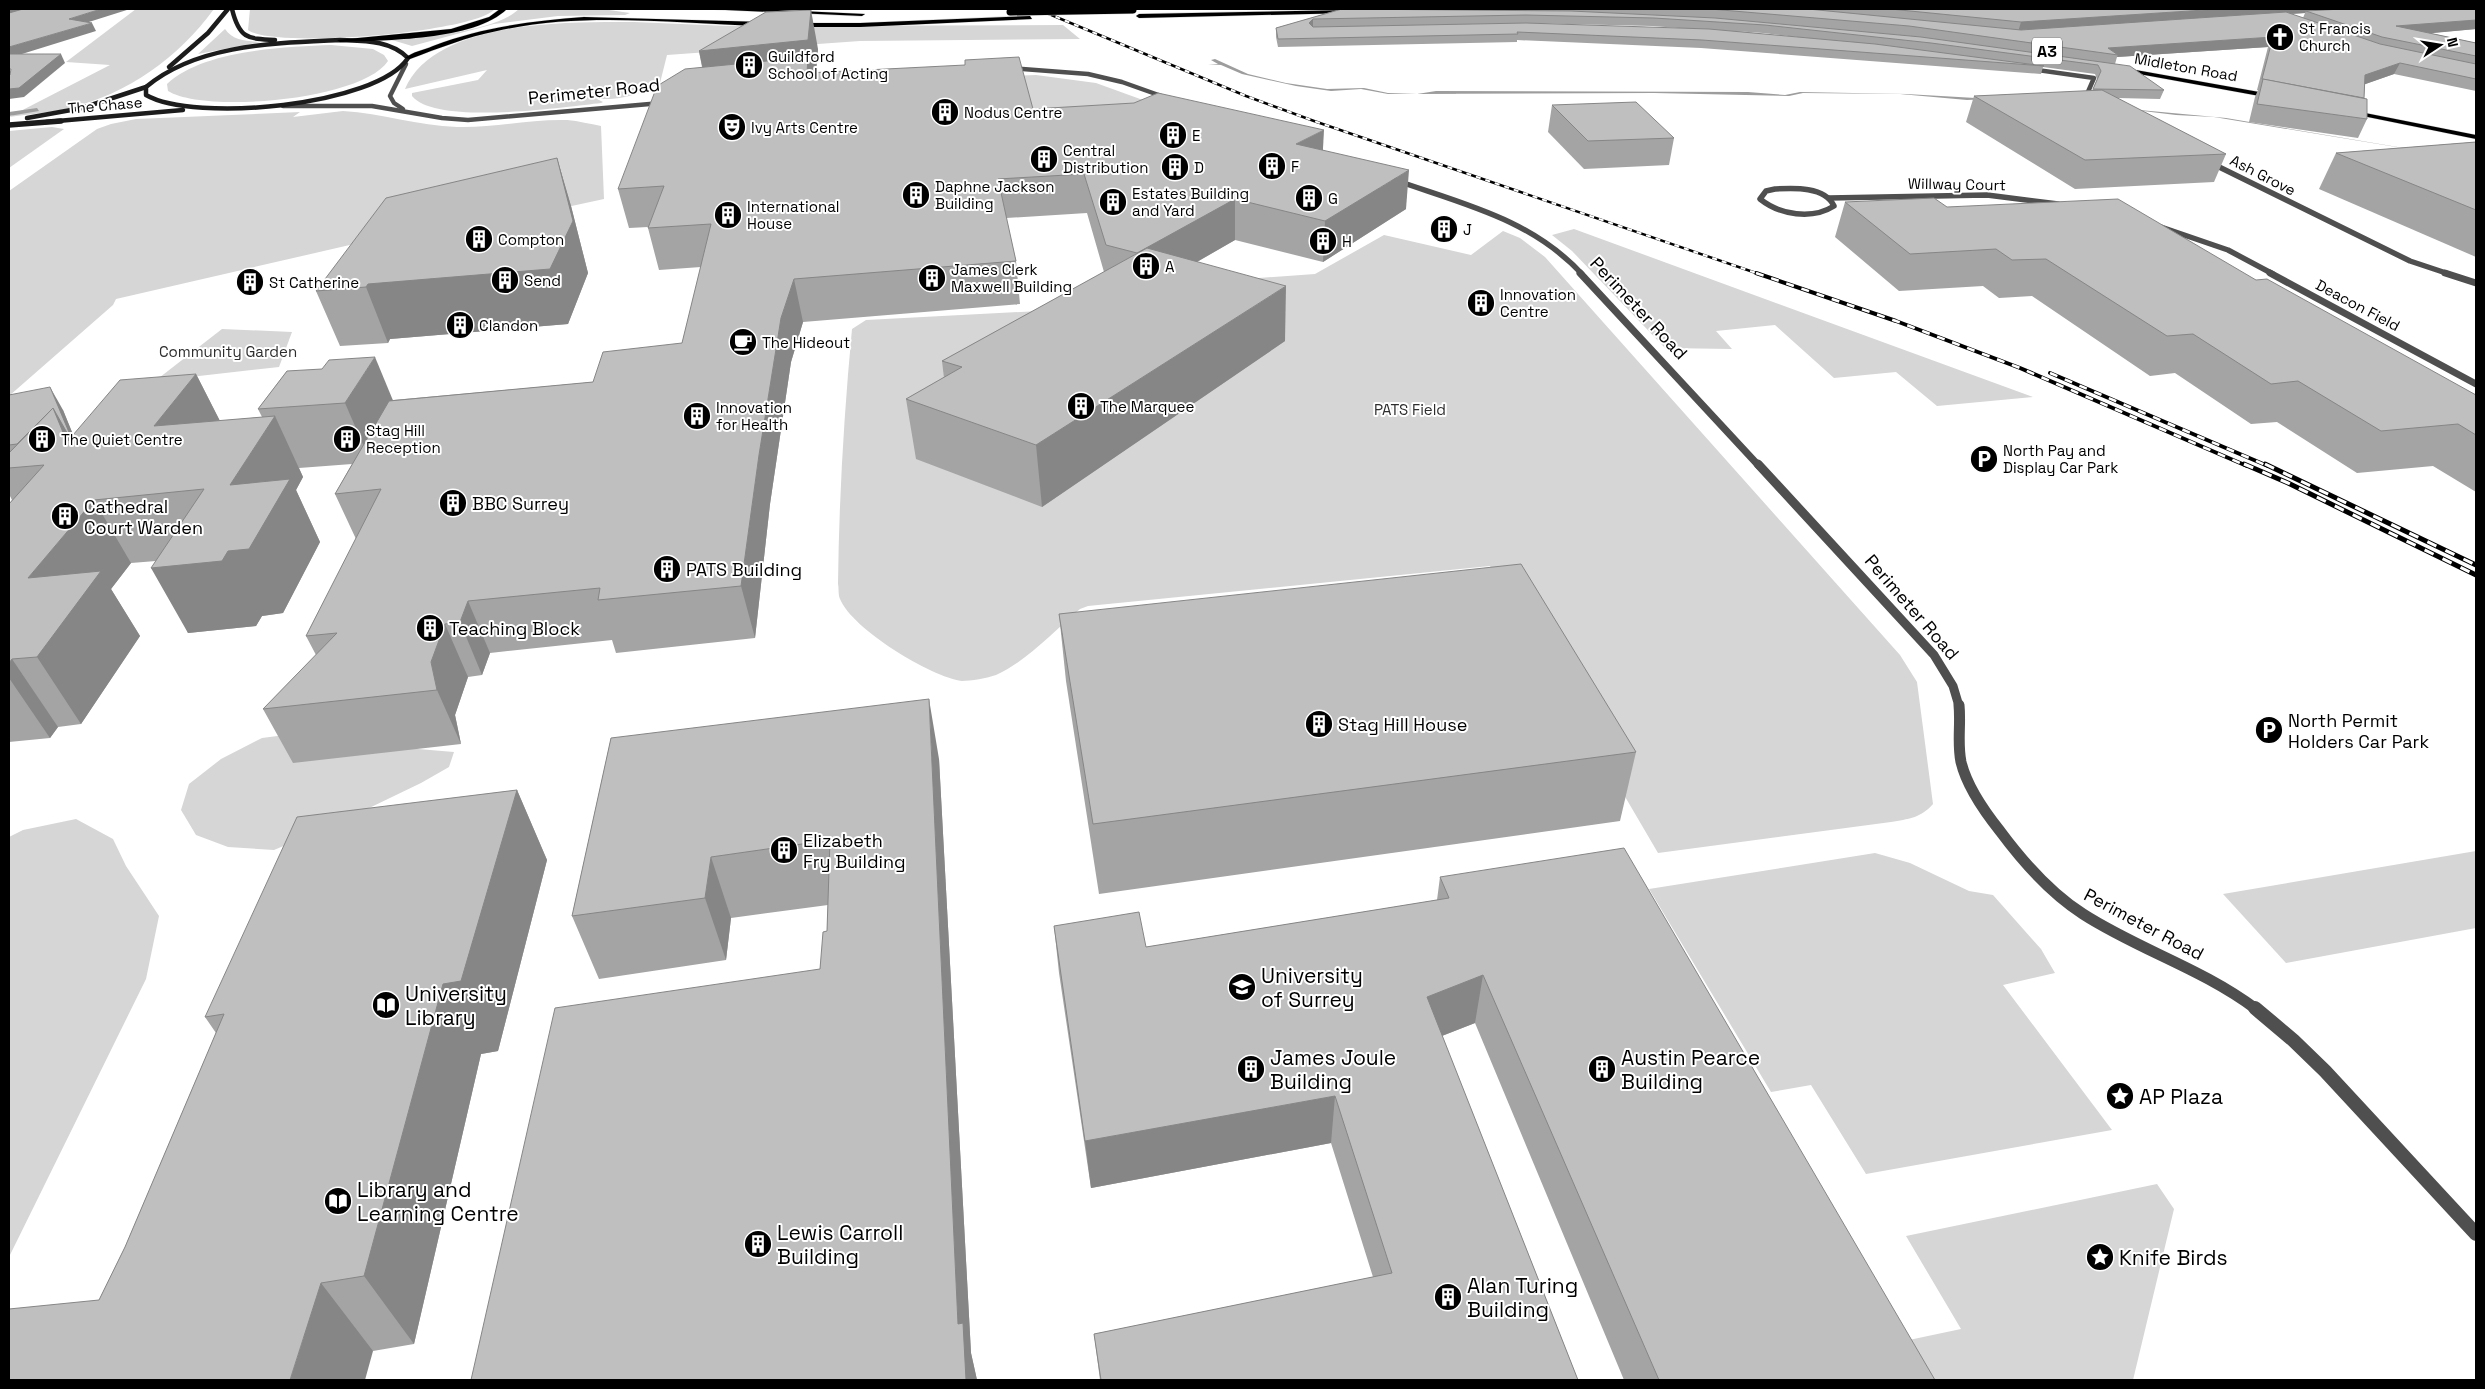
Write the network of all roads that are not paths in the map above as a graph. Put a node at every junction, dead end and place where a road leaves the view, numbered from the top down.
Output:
1 (228, 9) edge
2 (232, 9) edge
3 (504, 9) edge
4 (706, 9) edge
5 (1196, 9) edge
6 (1358, 12) edge
7 (665, 13) dead end
8 (870, 14) dead end
9 (921, 14) dead end
10 (779, 19) edge
11 (963, 20) junction
12 (788, 25) edge
13 (340, 40) junction
14 (306, 41) junction
15 (407, 61) junction
16 (2118, 62) edge
17 (2024, 68) edge
18 (2113, 68) edge
19 (996, 69) edge
20 (163, 73) junction
21 (146, 88) junction
22 (2277, 89) edge
23 (2282, 98) edge
24 (1172, 100) edge
25 (669, 102) edge
26 (272, 106) junction
27 (2089, 106) edge
28 (204, 109) junction
29 (413, 113) junction
30 (9, 121) edge
31 (2449, 123) dead end
32 (9, 125) edge
33 (2476, 129) edge
34 (2476, 137) edge
35 (2476, 144) edge
36 (2198, 156) edge
37 (1383, 176) edge
38 (1830, 198) junction
39 (2068, 205) edge
40 (2150, 224) edge
41 (2476, 283) edge
42 (2476, 384) edge
43 (2476, 1234) edge

1 - 20 street
2 - 14 street
3 - 13 highway
4 - 8 highway
5 - 9 highway, bridge
6 - 11 highway
7 - 15 highway
10 - 11 highway
11 - 12 highway
13 - 14 street
13 - 15 street
14 - 20 street
15 - 26 street
15 - 29 street, Perimeter Road
16 - 22 highway, Midleton Road
17 - 27 street
18 - 23 highway, Midleton Road
19 - 24 street
20 - 21 street
21 - 28 street
21 - 30 street, The Chase
25 - 29 street, Perimeter Road
26 - 28 street
26 - 29 street, Perimeter Road
28 - 32 street, The Chase
31 - 33 highway
34 - 35 highway
36 - 41 street, Ash Grove
37 - 43 street, Perimeter Road
38 - 38 street, Willway Court
38 - 39 street, Willway Court
40 - 42 street, Deacon Field

